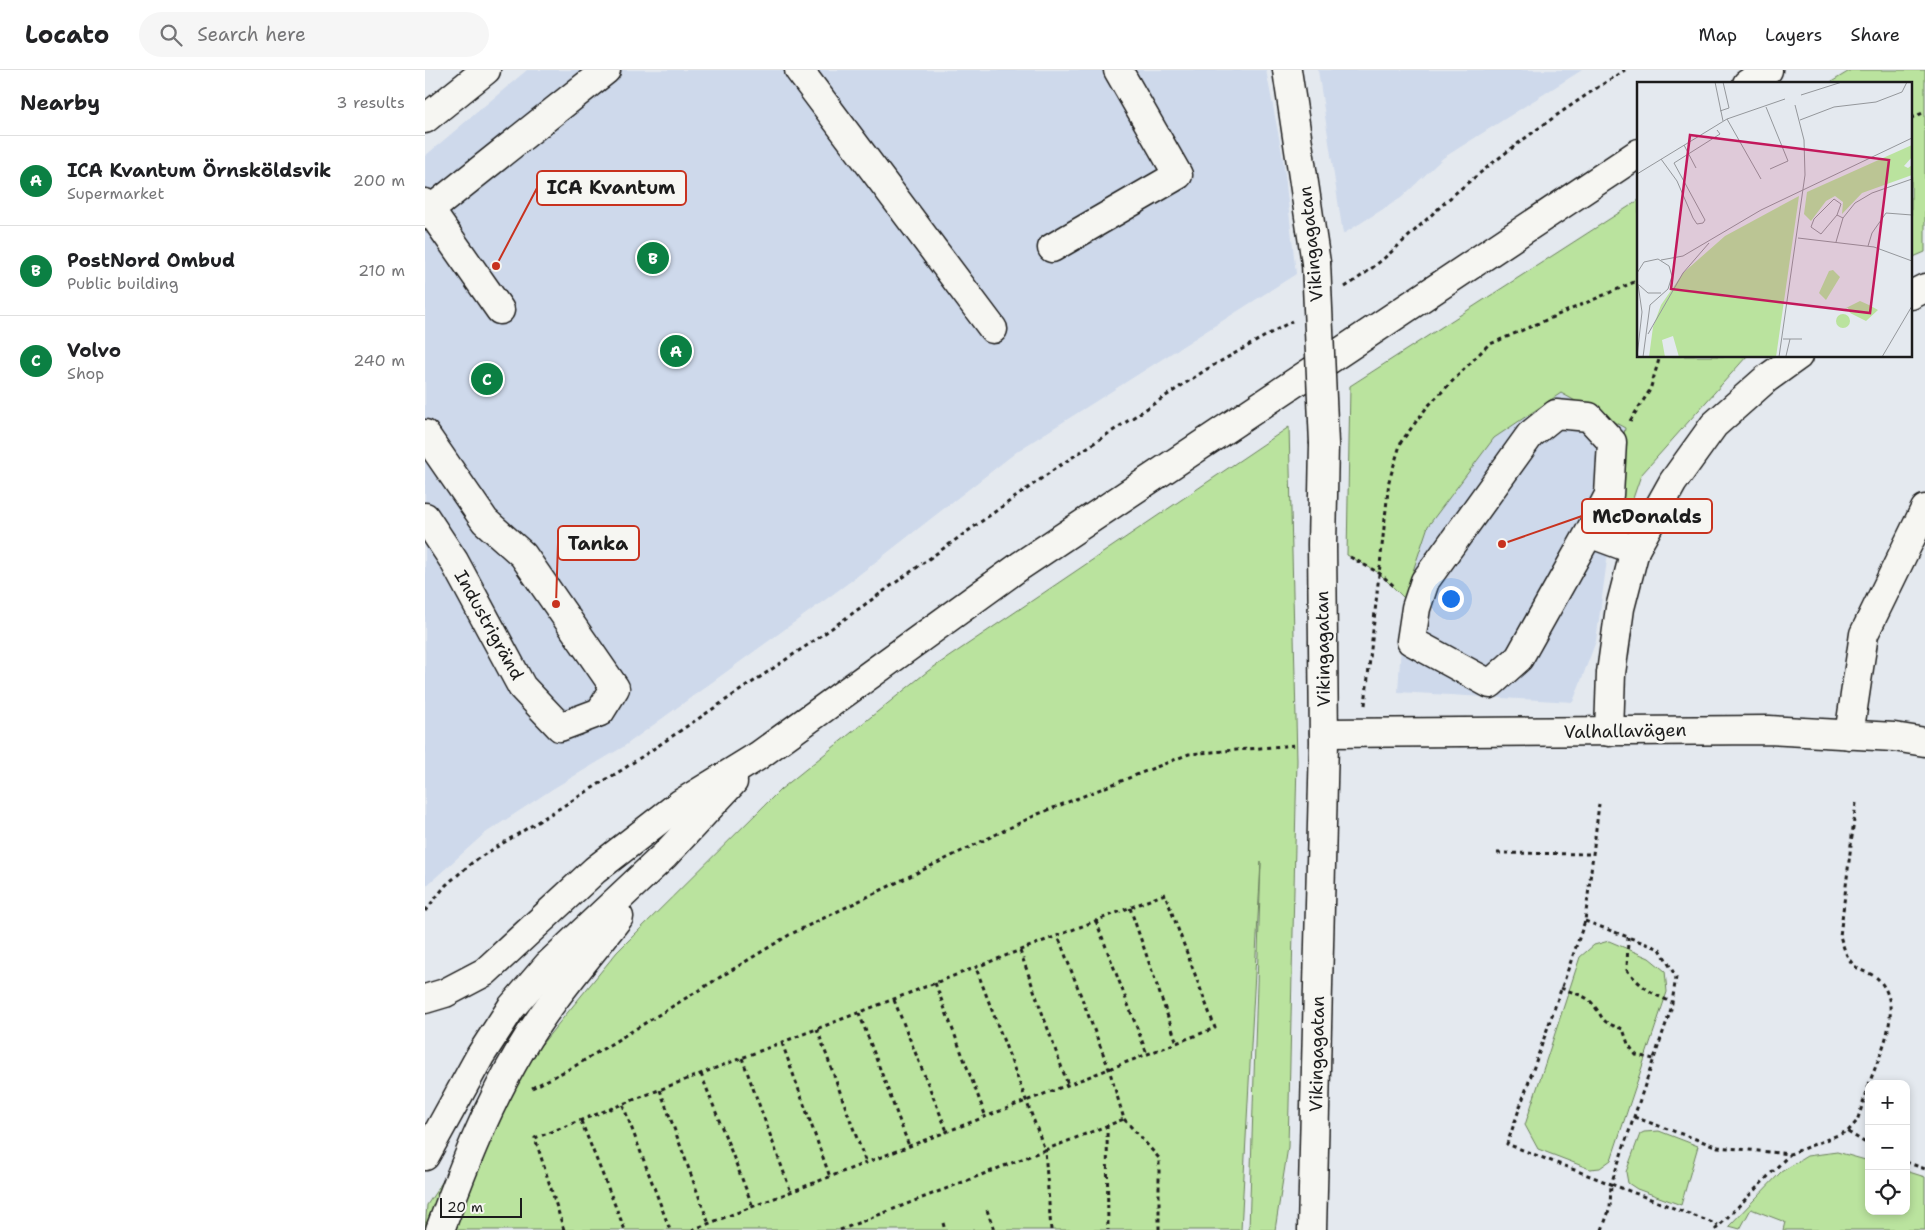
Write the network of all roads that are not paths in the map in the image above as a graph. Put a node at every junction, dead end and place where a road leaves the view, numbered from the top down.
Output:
1 (486, 70) edge
2 (606, 70) edge
3 (799, 70) edge
4 (1118, 70) edge
5 (1287, 70) edge
6 (1768, 70) edge
7 (1750, 82) edge
8 (425, 119) edge
9 (1637, 154) edge
10 (427, 209) edge
11 (1053, 248) dead end
12 (1925, 288) edge
13 (1913, 293) edge
14 (500, 310) dead end
15 (993, 329) dead end
16 (1795, 358) edge
17 (425, 434) edge
18 (1925, 509) edge
19 (425, 517) edge
20 (1589, 533) junction
21 (1635, 550) junction
22 (1609, 732) junction
23 (1849, 735) junction
24 (1324, 738) junction
25 (1925, 742) edge
26 (758, 756) junction
27 (665, 855) junction
28 (425, 999) edge
29 (425, 1156) edge
30 (440, 1230) edge
31 (1313, 1230) edge

1 - 8 main road
2 - 10 main road
3 - 15 main road
4 - 11 main road
5 - 24 main road, Vikingagatan, bridge
6 - 7 main road
9 - 26 main road
10 - 14 main road
12 - 13 main road
16 - 21 main road
17 - 19 main road, Industrigränd
18 - 23 main road
20 - 20 main road
20 - 21 main road
21 - 22 main road
22 - 23 main road, Valhallavägen
22 - 24 main road, Valhallavägen
23 - 25 main road, Valhallavägen
24 - 31 main road, Vikingagatan
26 - 27 main road
26 - 28 main road
27 - 29 main road
27 - 30 main road

